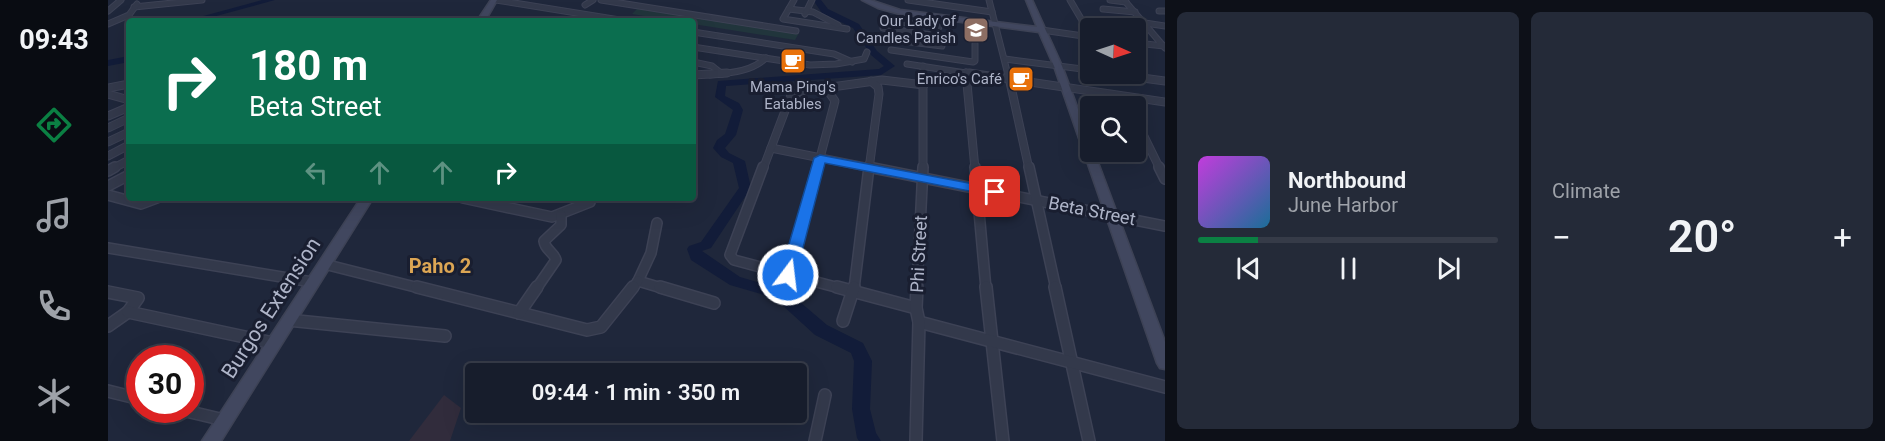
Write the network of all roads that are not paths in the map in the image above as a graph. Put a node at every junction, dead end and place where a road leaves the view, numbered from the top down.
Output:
1 (119, 0) edge
2 (141, 0) edge
3 (161, 0) edge
4 (202, 0) edge
5 (495, 0) edge
6 (592, 0) edge
7 (601, 0) edge
8 (794, 0) edge
9 (812, 0) edge
10 (865, 0) edge
11 (908, 0) edge
12 (986, 0) edge
13 (1029, 0) edge
14 (1070, 0) edge
15 (1110, 0) edge
16 (1125, 1) edge
17 (179, 2) edge
18 (108, 3) edge
19 (618, 3) junction
20 (156, 5) junction
21 (527, 5) junction
22 (585, 5) dead end
23 (134, 7) junction
24 (789, 9) junction
25 (1103, 9) dead end
26 (609, 10) dead end
27 (108, 11) edge
28 (807, 11) junction
29 (992, 12) junction
30 (1135, 12) junction
31 (913, 14) junction
32 (483, 18) edge
33 (519, 18) edge
34 (607, 18) edge
35 (1080, 18) edge
36 (1140, 18) edge
37 (887, 20) dead end
38 (800, 21) junction
39 (110, 22) edge
40 (912, 24) junction
41 (996, 24) junction
42 (1146, 24) edge
43 (1146, 25) edge
44 (1165, 26) edge
45 (837, 27) junction
46 (939, 27) dead end
47 (883, 28) dead end
48 (847, 29) dead end
49 (1042, 30) junction
50 (796, 31) dead end
51 (696, 32) edge
52 (911, 32) junction
53 (1080, 34) edge
54 (939, 36) dead end
55 (887, 39) dead end
56 (910, 42) junction
57 (975, 44) dead end
58 (1146, 44) edge
59 (942, 46) dead end
60 (696, 47) edge
61 (1164, 47) edge
62 (891, 50) dead end
63 (867, 52) dead end
64 (910, 52) junction
65 (766, 58) junction
66 (1005, 59) junction
67 (853, 62) junction
68 (696, 63) edge
69 (908, 64) dead end
70 (923, 66) junction
71 (1058, 66) junction
72 (1080, 69) edge
73 (966, 72) junction
74 (722, 74) junction
75 (696, 75) edge
76 (1146, 78) edge
77 (1008, 79) junction
78 (871, 81) junction
79 (1165, 81) edge
80 (126, 85) edge
81 (924, 85) junction
82 (1065, 87) junction
83 (108, 88) edge
84 (826, 88) junction
85 (108, 94) edge
86 (1123, 96) edge
87 (126, 99) edge
88 (1146, 99) edge
89 (1165, 102) edge
90 (126, 108) edge
91 (110, 114) edge
92 (126, 119) edge
93 (108, 128) edge
94 (126, 133) edge
95 (1146, 140) edge
96 (108, 142) edge
97 (126, 147) edge
98 (771, 148) junction
99 (108, 156) edge
100 (820, 158) junction
101 (126, 162) edge
102 (869, 167) junction
103 (108, 171) edge
104 (126, 177) edge
105 (923, 178) junction
106 (1165, 179) edge
107 (108, 186) edge
108 (976, 188) junction
109 (126, 194) edge
110 (108, 195) edge
111 (118, 198) junction
112 (1034, 199) junction
113 (126, 200) edge
114 (131, 201) edge
115 (150, 201) edge
116 (365, 201) edge
117 (477, 201) edge
118 (590, 202) dead end
119 (1111, 214) junction
120 (561, 215) junction
121 (657, 223) dead end
122 (1165, 226) edge
123 (108, 248) edge
124 (324, 264) junction
125 (788, 275) junction
126 (638, 281) junction
127 (312, 282) junction
128 (108, 292) edge
129 (853, 293) junction
130 (714, 303) dead end
131 (916, 308) junction
132 (128, 312) junction
133 (519, 314) junction
134 (288, 320) junction
135 (843, 321) dead end
136 (919, 322) junction
137 (108, 326) edge
138 (445, 336) dead end
139 (991, 340) junction
140 (273, 343) junction
141 (1070, 360) junction
142 (1165, 363) edge
143 (1165, 387) edge
144 (108, 391) edge
145 (825, 395) dead end
146 (126, 396) edge
147 (204, 415) edge
148 (224, 420) junction
149 (211, 441) edge
150 (815, 441) edge
151 (916, 441) edge
152 (1003, 441) edge
153 (1089, 441) edge

1 - 18 street
1 - 27 street
2 - 23 street
3 - 20 street
4 - 17 street
5 - 21 street
5 - 32 street
6 - 22 street
7 - 19 street
8 - 24 street
9 - 28 street
10 - 31 street
11 - 29 street
12 - 29 street
13 - 49 street
14 - 35 street
15 - 16 street
16 - 30 street
17 - 20 street
19 - 26 street
19 - 50 street
20 - 23 street
21 - 33 street
21 - 34 street
23 - 39 street
24 - 28 street
24 - 38 street
25 - 30 street
28 - 38 street
28 - 45 street
29 - 41 street
30 - 36 street
31 - 40 street
31 - 41 street
37 - 40 street
38 - 45 street
40 - 46 street
40 - 52 street
41 - 49 street
41 - 66 street
42 - 44 street
43 - 61 street
45 - 48 street
47 - 52 street
49 - 53 street
49 - 71 street
51 - 67 street
52 - 54 street
52 - 56 street
55 - 56 street
56 - 59 street
56 - 64 street
57 - 64 street
58 - 61 street
60 - 65 street
62 - 64 street
63 - 67 street
65 - 67 street
65 - 74 street
66 - 71 street
66 - 77 street
68 - 74 street
69 - 70 street
70 - 73 street
70 - 81 street, Phi Street
71 - 72 street
71 - 82 street
73 - 77 street
73 - 108 street
74 - 75 street
76 - 79 street
77 - 82 street
77 - 112 street
78 - 81 street
78 - 84 street
78 - 102 street
80 - 83 street
81 - 105 street, Phi Street
82 - 86 street
82 - 119 street
84 - 98 street
84 - 100 street
85 - 87 street
88 - 89 street
90 - 91 street
92 - 93 street
94 - 96 street
95 - 106 street
97 - 99 street
98 - 100 street, Beta Street
98 - 125 street
100 - 102 street, Beta Street
100 - 125 street
101 - 103 street
102 - 105 street, Beta Street
102 - 129 street
104 - 107 street
105 - 108 street, Beta Street
105 - 131 street, Phi Street
108 - 112 street, Beta Street
108 - 139 street
109 - 111 street
110 - 111 street
111 - 113 street
112 - 119 street, Beta Street
112 - 141 street
114 - 115 street
116 - 124 street, Burgos Extension
117 - 120 street
118 - 120 street
119 - 122 street, Beta Street
119 - 142 street
120 - 133 street
121 - 126 street
123 - 127 street
124 - 127 street, Burgos Extension
124 - 133 street
125 - 129 street
126 - 130 street
126 - 133 street
127 - 134 street, Burgos Extension
128 - 132 street
129 - 131 street
129 - 135 street
131 - 136 street, Phi Street
132 - 137 street
132 - 140 street
134 - 138 street
134 - 140 street, Burgos Extension
136 - 139 street
136 - 151 street, Phi Street
139 - 141 street
139 - 152 street
140 - 148 street, Burgos Extension
141 - 143 street
141 - 153 street
144 - 146 street
145 - 150 street
147 - 148 street
148 - 149 street, Burgos Extension

